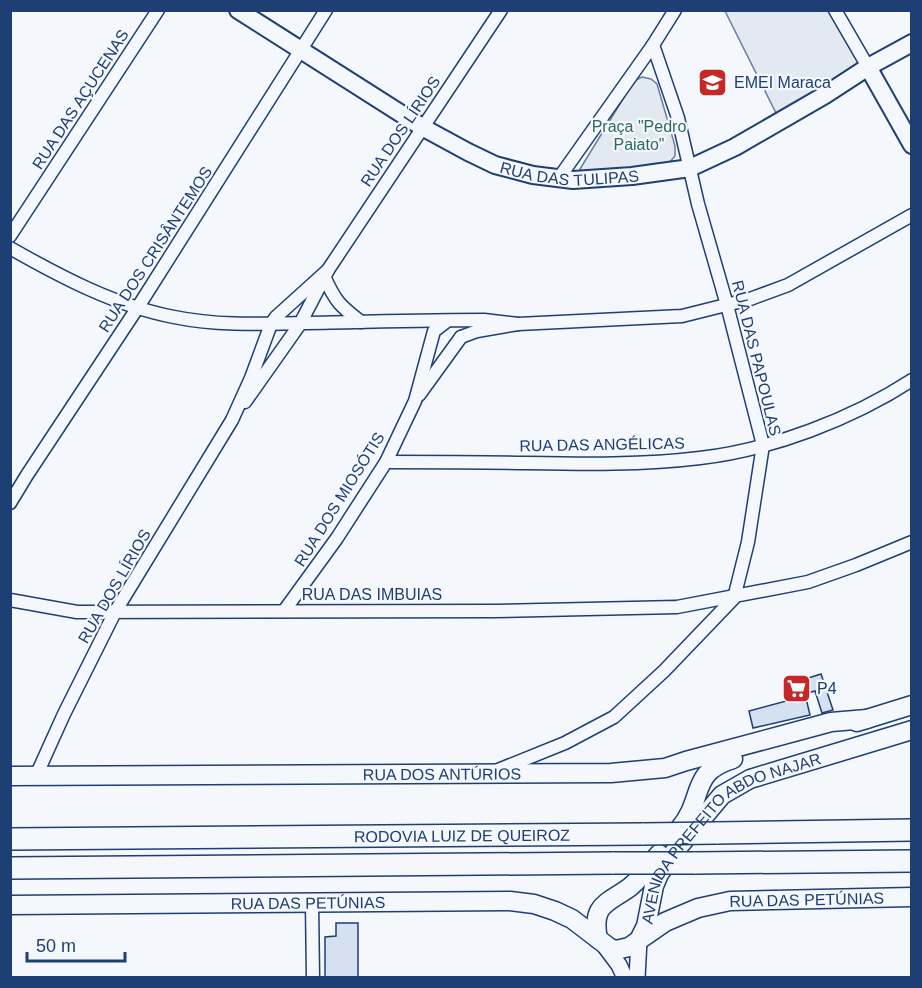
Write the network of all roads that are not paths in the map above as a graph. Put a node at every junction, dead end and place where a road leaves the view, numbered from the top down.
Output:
1 (158, 10) edge
2 (238, 10) edge
3 (326, 10) edge
4 (501, 10) edge
5 (675, 10) edge
6 (835, 10) edge
7 (912, 43) edge
8 (653, 45) junction
9 (300, 51) junction
10 (868, 67) junction
11 (422, 127) junction
12 (912, 145) edge
13 (690, 168) junction
14 (559, 178) junction
15 (912, 215) edge
16 (10, 236) edge
17 (10, 248) edge
18 (326, 273) junction
19 (727, 305) junction
20 (138, 308) junction
21 (448, 320) junction
22 (361, 322) junction
23 (271, 324) junction
24 (300, 324) junction
25 (518, 324) junction
26 (461, 337) junction
27 (912, 380) edge
28 (415, 401) junction
29 (232, 420) junction
30 (763, 445) junction
31 (386, 462) junction
32 (10, 503) edge
33 (912, 542) edge
34 (734, 598) junction
35 (10, 600) edge
36 (284, 611) junction
37 (115, 612) junction
38 (912, 705) edge
39 (867, 719) junction
40 (912, 730) edge
41 (707, 756) junction
42 (731, 759) junction
43 (491, 773) junction
44 (10, 776) edge
45 (36, 776) junction
46 (722, 795) junction
47 (912, 830) edge
48 (10, 838) edge
49 (912, 861) edge
50 (10, 868) edge
51 (912, 897) edge
52 (312, 903) junction
53 (10, 905) edge
54 (639, 940) junction
55 (601, 942) junction
56 (313, 978) edge
57 (625, 978) edge
58 (637, 978) edge

1 - 16 street, RUA DAS AÇUCENAS
2 - 9 main road, RUA DAS TULIPAS
3 - 9 street, RUA DOS CRISÂNTEMOS
4 - 11 street, RUA DOS LÍRIOS
5 - 8 street
6 - 10 street
7 - 10 main road, RUA DAS TULIPAS
8 - 13 street, RUA DAS PAPOULAS
8 - 14 street
9 - 11 main road, RUA DAS TULIPAS
9 - 20 street, RUA DOS CRISÂNTEMOS
10 - 12 main road
10 - 13 main road, RUA DAS TULIPAS
11 - 14 main road, RUA DAS TULIPAS
11 - 18 street, RUA DOS LÍRIOS
13 - 14 main road, RUA DAS TULIPAS
13 - 19 street, RUA DAS PAPOULAS
15 - 19 street
17 - 20 street
18 - 22 street
18 - 23 street, RUA DOS LÍRIOS
18 - 24 street, RUA DOS LÍRIOS
19 - 25 street
19 - 30 street, RUA DAS PAPOULAS
20 - 23 street
20 - 32 street, RUA DOS CRISÂNTEMOS
21 - 22 street
21 - 25 street
21 - 26 street
21 - 28 street, RUA DOS MIOSÓTIS
22 - 24 street
23 - 24 street
23 - 29 street, RUA DOS LÍRIOS
24 - 29 street, RUA DOS LÍRIOS
25 - 26 street
26 - 28 street, RUA DOS MIOSÓTIS
27 - 30 street, RUA DAS ANGÉLICAS
28 - 31 street, RUA DOS MIOSÓTIS
29 - 37 street, RUA DOS LÍRIOS
30 - 31 street, RUA DAS ANGÉLICAS
30 - 34 street, RUA DAS PAPOULAS
31 - 36 street, RUA DOS MIOSÓTIS
33 - 34 street, RUA DAS IMBUIAS
34 - 36 street, RUA DAS IMBUIAS
34 - 43 street
35 - 37 street, RUA DAS IMBUIAS
36 - 37 street, RUA DAS IMBUIAS
37 - 45 street, RUA DOS LÍRIOS
38 - 39 main road, AVENIDA PREFEITO ABDO NAJAR
39 - 41 main road, RUA DOS ANTÚRIOS
39 - 42 main road, AVENIDA PREFEITO ABDO NAJAR
40 - 46 main road, AVENIDA PREFEITO ABDO NAJAR
41 - 42 main road
41 - 43 main road, RUA DOS ANTÚRIOS
42 - 46 main road
42 - 55 main road, AVENIDA PREFEITO ABDO NAJAR
43 - 45 main road, RUA DOS ANTÚRIOS
44 - 45 main road, RUA DOS ANTÚRIOS
46 - 54 main road, AVENIDA PREFEITO ABDO NAJAR
47 - 48 highway, RODOVIA LUIZ DE QUEIROZ, bridge
49 - 50 highway, RODOVIA LUIZ DE QUEIROZ, bridge
51 - 54 main road, RUA DAS PETÚNIAS
52 - 53 main road, RUA DAS PETÚNIAS
52 - 55 main road, RUA DAS PETÚNIAS
52 - 56 street
54 - 55 main road, AVENIDA PREFEITO ABDO NAJAR
54 - 58 street
55 - 57 street

